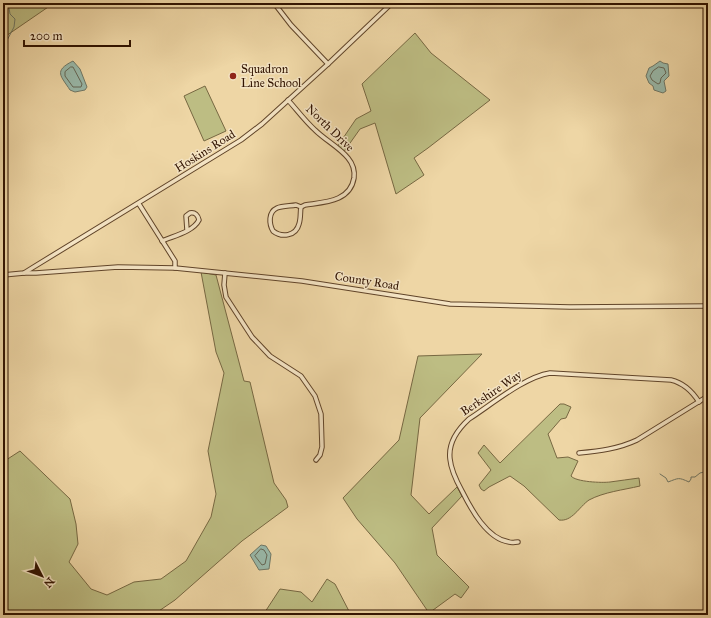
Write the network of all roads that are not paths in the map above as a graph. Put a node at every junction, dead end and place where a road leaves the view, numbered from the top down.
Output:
1 (274, 3) edge
2 (392, 3) edge
3 (328, 64) junction
4 (288, 100) junction
5 (139, 204) junction
6 (300, 207) junction
7 (187, 230) junction
8 (162, 241) junction
9 (175, 268) junction
10 (24, 272) junction
11 (224, 273) junction
12 (3, 276) edge
13 (708, 306) edge
14 (708, 396) edge
15 (699, 402) junction
16 (578, 453) dead end
17 (316, 460) dead end
18 (518, 542) dead end

1 - 3 street
2 - 3 street, Hoskins Road
3 - 4 street, Hoskins Road
4 - 5 street, Hoskins Road
4 - 6 street, North Drive
5 - 8 street
5 - 10 street, Hoskins Road
6 - 6 street, North Drive
7 - 7 street
7 - 8 street
8 - 9 street
9 - 10 street, County Road
9 - 11 street, County Road
10 - 12 street, Hoskins Road
11 - 13 street, County Road
11 - 17 street
14 - 15 street
15 - 16 street
15 - 18 street, Berkshire Way

